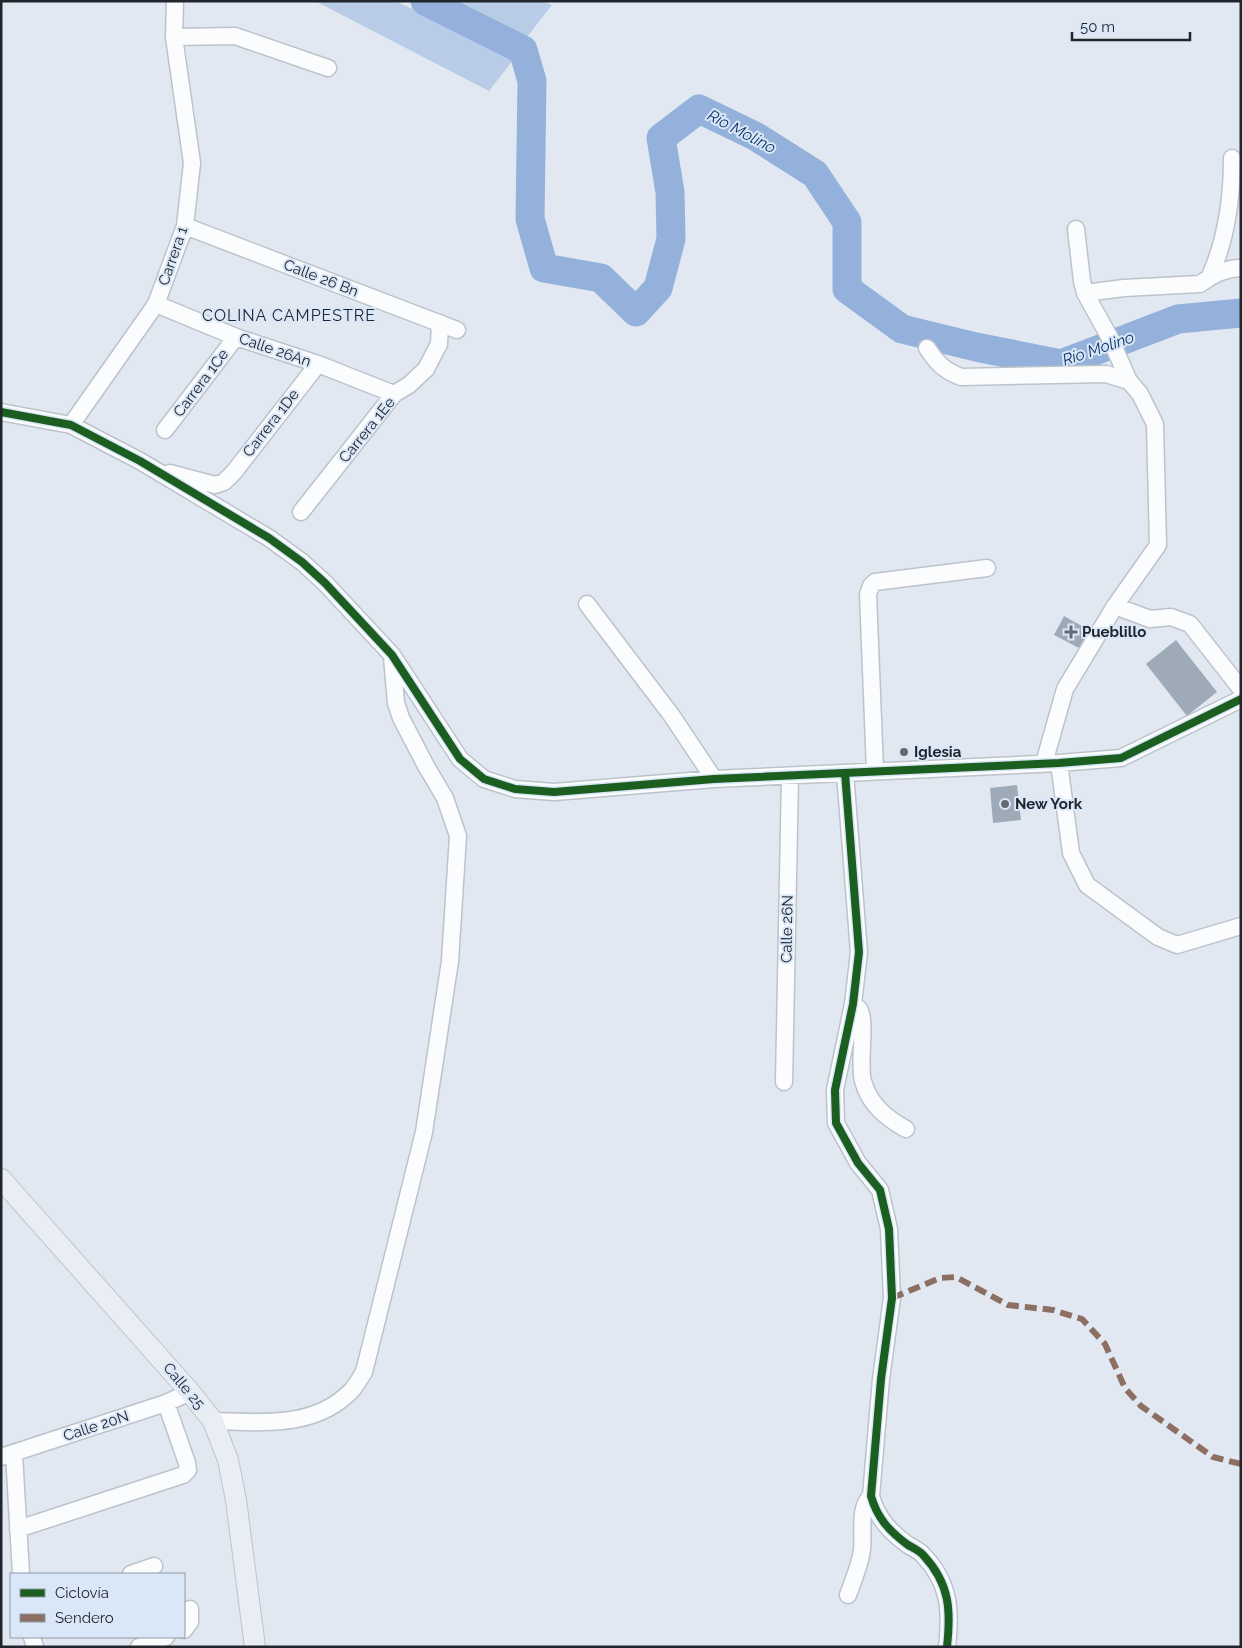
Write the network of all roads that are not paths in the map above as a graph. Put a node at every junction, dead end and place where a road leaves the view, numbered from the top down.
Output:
1 (175, 1) edge
2 (174, 37) junction
3 (328, 68) dead end
4 (1232, 158) dead end
5 (185, 226) junction
6 (1076, 229) dead end
7 (1241, 268) edge
8 (1210, 276) junction
9 (1086, 293) junction
10 (156, 304) junction
11 (440, 323) junction
12 (457, 330) dead end
13 (236, 337) junction
14 (927, 348) dead end
15 (318, 364) junction
16 (1130, 381) junction
17 (394, 394) junction
18 (1, 412) edge
19 (71, 425) junction
20 (165, 430) dead end
21 (150, 469) junction
22 (301, 512) dead end
23 (987, 568) dead end
24 (587, 604) dead end
25 (1115, 606) junction
26 (392, 655) junction
27 (1241, 689) edge
28 (1241, 699) edge
29 (1052, 763) junction
30 (875, 770) junction
31 (845, 773) junction
32 (790, 776) junction
33 (714, 779) junction
34 (1241, 926) edge
35 (852, 1004) junction
36 (784, 1082) dead end
37 (906, 1129) dead end
38 (1, 1179) edge
39 (190, 1392) junction
40 (166, 1404) junction
41 (213, 1421) junction
42 (8, 1455) edge
43 (872, 1496) junction
44 (18, 1529) junction
45 (154, 1566) dead end
46 (21, 1573) edge
47 (134, 1573) edge
48 (848, 1596) dead end
49 (190, 1609) dead end
50 (185, 1629) edge
51 (163, 1638) edge
52 (139, 1647) edge
53 (256, 1647) edge
54 (947, 1647) edge

1 - 2 street, Carrera 1
2 - 3 street
2 - 5 street, Carrera 1
4 - 8 street
5 - 10 street, Carrera 1
5 - 11 street, Calle 26 Bn
6 - 9 street
7 - 8 street
8 - 9 street
9 - 16 street
10 - 13 street, Calle 26An
10 - 19 street, Carrera 1
11 - 12 street, Calle 26 Bn
11 - 17 street, Carrera 1Ee
13 - 15 street, Calle 26An
13 - 20 street, Carrera 1Ce
14 - 16 street
15 - 17 street, Calle 26An
15 - 21 street, Carrera 1De
16 - 25 street
17 - 22 street, Carrera 1Ee
18 - 19 street
19 - 21 street
21 - 26 street
23 - 30 street
24 - 33 street
25 - 27 street
25 - 29 street
26 - 33 street
26 - 41 street
28 - 29 street
29 - 30 street
29 - 34 street
30 - 31 street
31 - 32 street
31 - 35 street
32 - 33 street
32 - 36 street, Calle 26N
35 - 37 street
35 - 43 street
38 - 39 main road, Calle 25
39 - 40 street, Calle 20N
39 - 41 main road, Calle 25
40 - 42 street, Calle 20N
40 - 44 street
41 - 53 main road, Calle 25
42 - 44 street
43 - 48 street
43 - 54 street
44 - 46 street
45 - 47 street
49 - 50 street
51 - 52 street

